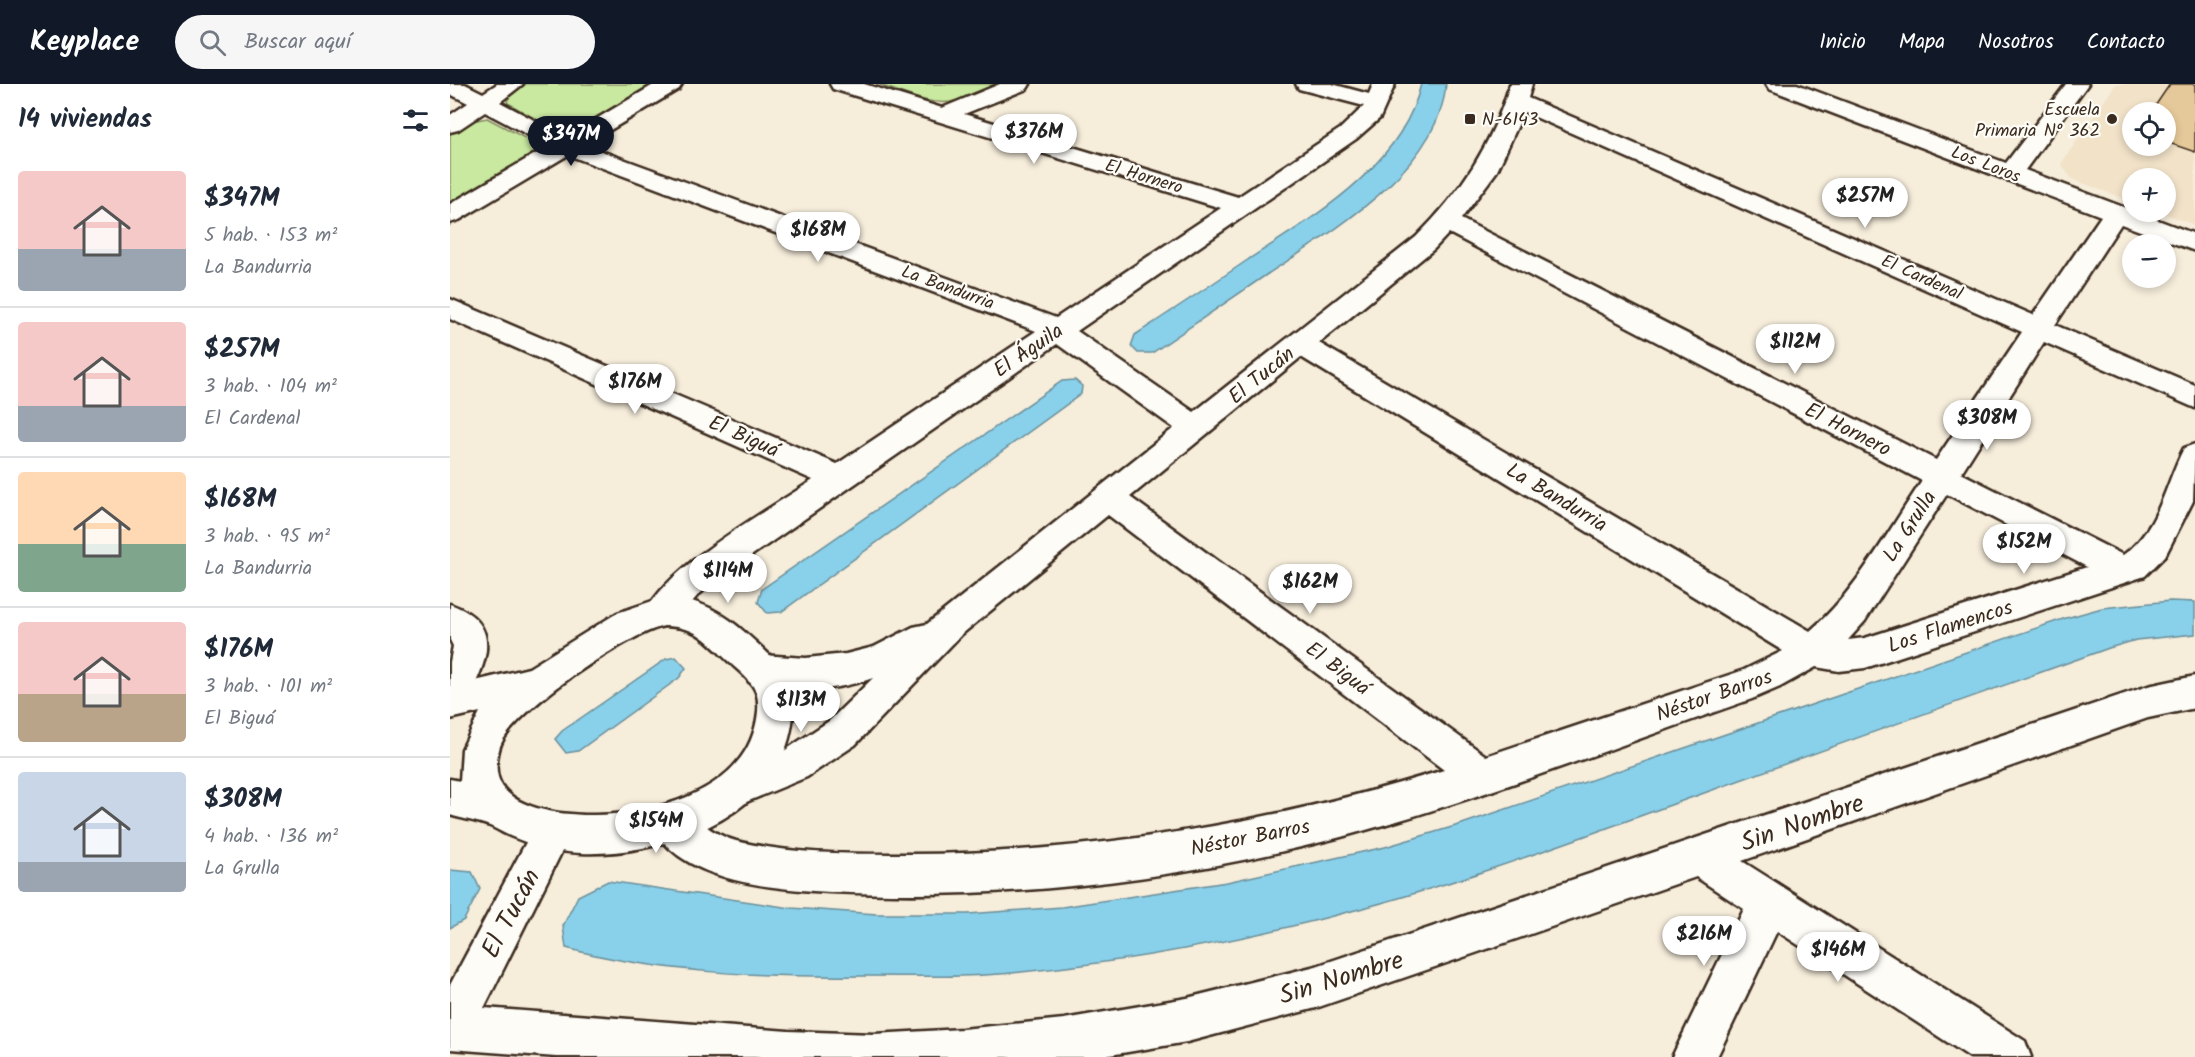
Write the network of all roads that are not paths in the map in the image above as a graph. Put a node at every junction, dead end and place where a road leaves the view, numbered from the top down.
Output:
1 (512, 84) edge
2 (671, 84) edge
3 (841, 84) edge
4 (1018, 84) edge
5 (1307, 84) edge
6 (1777, 84) edge
7 (2077, 84) edge
8 (450, 85) edge
9 (1519, 92) edge
10 (1381, 94) edge
11 (482, 104) junction
12 (943, 115) junction
13 (450, 125) edge
14 (566, 146) junction
15 (2010, 173) junction
16 (1240, 206) junction
17 (2115, 213) junction
18 (450, 215) edge
19 (1448, 222) junction
20 (2195, 243) edge
21 (450, 308) edge
22 (2039, 329) junction
23 (1057, 331) junction
24 (1300, 344) junction
25 (2195, 397) edge
26 (1195, 428) junction
27 (2195, 456) edge
28 (1941, 477) junction
29 (839, 478) junction
30 (1108, 498) junction
31 (2122, 570) junction
32 (663, 612) junction
33 (450, 619) edge
34 (950, 624) junction
35 (1814, 651) junction
36 (761, 670) junction
37 (538, 682) junction
38 (2195, 692) edge
39 (450, 698) edge
40 (450, 703) edge
41 (1481, 775) junction
42 (739, 787) junction
43 (450, 797) edge
44 (501, 812) junction
45 (670, 822) junction
46 (553, 831) junction
47 (1700, 857) junction
48 (1769, 903) junction
49 (450, 1027) edge
50 (607, 1048) edge
51 (1694, 1057) edge
52 (2009, 1057) edge

1 - 11 street
2 - 14 street
3 - 12 street, El Hornero
4 - 12 street
5 - 10 street
6 - 15 street, Los Loros
7 - 15 street
8 - 11 street, La Bandurria
9 - 19 street, El Tucán
9 - 22 street, El Cardenal
10 - 16 street, El Águila
11 - 13 street
11 - 14 street, La Bandurria
12 - 16 street, El Hornero
14 - 18 street
14 - 23 street, La Bandurria
15 - 17 street, Los Loros
16 - 23 street, El Águila
17 - 20 street, Los Loros
17 - 22 street, La Grulla
19 - 24 street, El Tucán
19 - 28 street, El Hornero
21 - 29 street, El Biguá
22 - 25 street, El Cardenal
22 - 28 street, La Grulla
23 - 26 street, La Bandurria
23 - 29 street, El Águila
24 - 26 street, El Tucán
24 - 35 street, La Bandurria
26 - 30 street, El Tucán
27 - 31 street, Los Flamencos
28 - 31 street, El Hornero
28 - 35 street, La Grulla
29 - 32 street, El Águila
30 - 34 street, El Tucán
30 - 41 street, El Biguá
31 - 35 street, Los Flamencos
32 - 36 street
32 - 37 street
33 - 39 street
34 - 36 street, El Tucán
34 - 42 street, El Tucán
35 - 41 street, Néstor Barros
36 - 42 street
37 - 40 street
37 - 44 street
38 - 47 street, Sin Nombre
41 - 45 street, Néstor Barros
42 - 45 street
43 - 44 street
44 - 46 street
45 - 46 street
46 - 49 street, El Tucán
47 - 48 street
47 - 50 street, Sin Nombre
48 - 51 street
48 - 52 street
49 - 50 street, Sin Nombre

